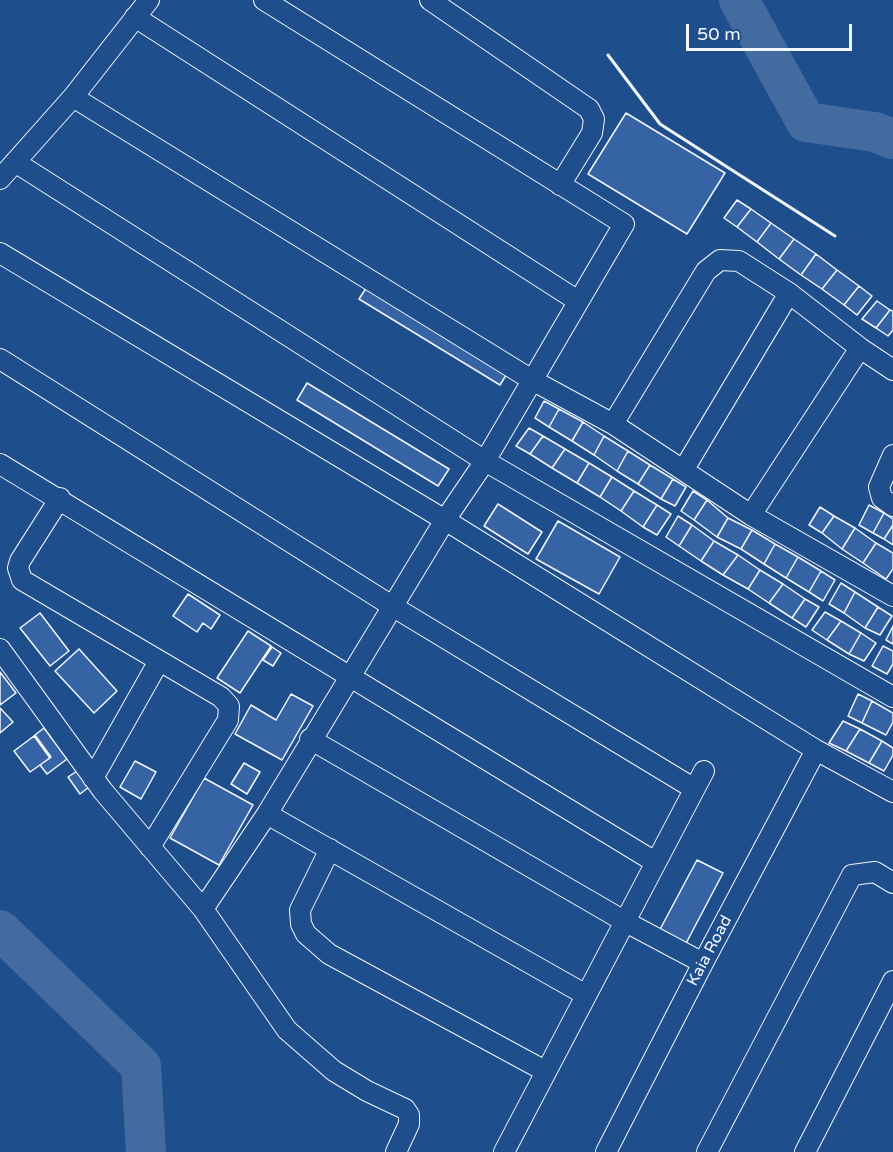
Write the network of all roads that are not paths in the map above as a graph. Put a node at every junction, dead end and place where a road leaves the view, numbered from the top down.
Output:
1 (149, 0) edge
2 (264, 0) edge
3 (430, 0) edge
4 (135, 17) junction
5 (73, 97) junction
6 (15, 162) junction
7 (0, 179) edge
8 (560, 185) junction
9 (0, 253) edge
10 (789, 293) junction
11 (578, 301) junction
12 (860, 348) junction
13 (0, 359) edge
14 (893, 370) edge
15 (532, 380) junction
16 (613, 424) junction
17 (893, 455) edge
18 (485, 461) junction
19 (0, 464) edge
20 (684, 469) junction
21 (60, 498) junction
22 (893, 506) edge
23 (751, 515) junction
24 (445, 520) junction
25 (893, 596) edge
26 (393, 606) junction
27 (0, 649) edge
28 (159, 662) junction
29 (349, 675) junction
30 (893, 697) edge
31 (310, 740) junction
32 (816, 750) junction
33 (704, 771) dead end
34 (93, 778) junction
35 (693, 789) junction
36 (893, 792) edge
37 (267, 814) junction
38 (150, 847) junction
39 (330, 849) junction
40 (655, 862) junction
41 (893, 882) edge
42 (203, 909) junction
43 (624, 921) junction
44 (703, 963) junction
45 (893, 981) edge
46 (586, 995) junction
47 (545, 1071) junction
48 (396, 1152) edge
49 (504, 1152) edge
50 (606, 1152) edge
51 (707, 1152) edge
52 (805, 1152) edge

1 - 4 street
2 - 8 street
3 - 8 street
4 - 5 street
4 - 11 street
5 - 6 street
5 - 15 street
6 - 7 street
6 - 18 street
8 - 11 street
9 - 24 street
10 - 12 street
10 - 16 street
10 - 20 street
11 - 15 street
12 - 14 street
12 - 23 street
13 - 26 street
15 - 16 street
15 - 18 street
16 - 20 street
17 - 22 street
18 - 24 street
18 - 30 street
19 - 21 street
20 - 23 street
21 - 28 street
21 - 29 street
23 - 25 street
24 - 26 street
24 - 32 street
26 - 29 street
26 - 35 street
27 - 34 street
28 - 34 street
28 - 38 street
29 - 31 street
29 - 40 street
31 - 37 street
31 - 43 street
32 - 36 street
32 - 44 street, Kaia Road
33 - 35 street
34 - 38 street
35 - 40 street
37 - 39 street
37 - 42 street
38 - 42 street
39 - 46 street
39 - 47 street
40 - 43 street
41 - 51 street
42 - 48 street
43 - 44 street
43 - 46 street
44 - 50 street, Kaia Road
45 - 52 street
46 - 47 street
47 - 49 street

